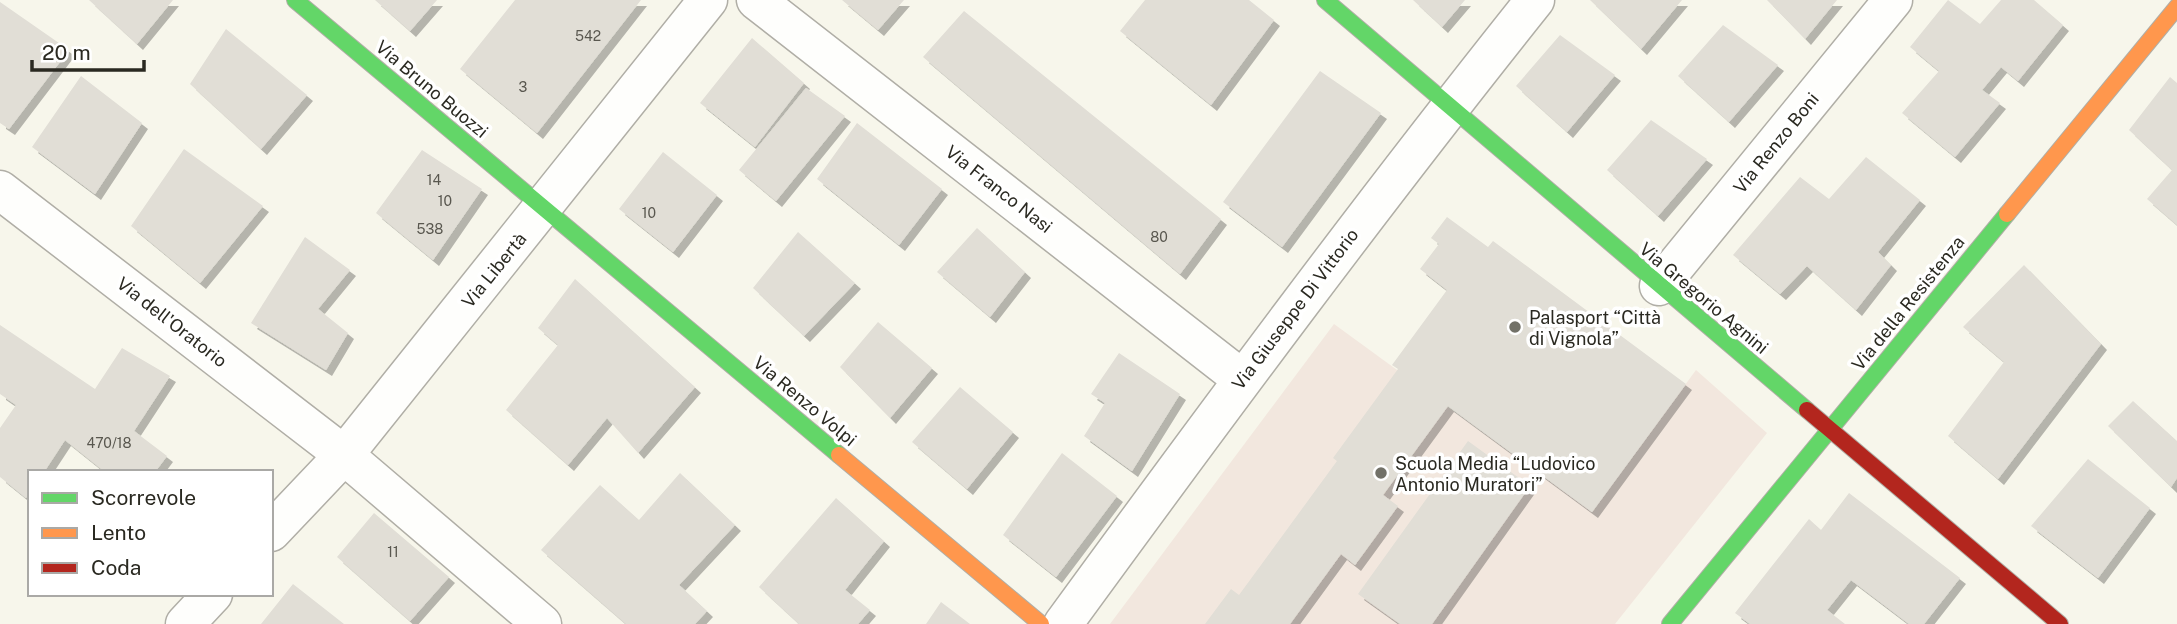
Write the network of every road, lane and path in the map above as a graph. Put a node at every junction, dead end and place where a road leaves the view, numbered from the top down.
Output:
1 (295, 0) edge
2 (708, 0) edge
3 (756, 0) edge
4 (1325, 0) edge
5 (1535, 0) edge
6 (1893, 0) edge
7 (2177, 7) edge
8 (1450, 107) junction
9 (0, 190) edge
10 (544, 207) junction
11 (1659, 286) junction
12 (1242, 379) junction
13 (1830, 428) junction
14 (344, 455) junction
15 (273, 530) edge
16 (211, 596) edge
17 (185, 624) edge
18 (542, 624) edge
19 (1041, 624) edge
20 (1062, 624) edge
21 (1670, 624) edge
22 (2060, 624) edge

1 - 10 street, Via Bruno Buozzi
2 - 10 street, Via Libertà
3 - 12 street, Via Franco Nasi
4 - 8 street, Via Gregorio Agnini
5 - 8 street, Via Giuseppe Di Vittorio
6 - 11 street, Via Renzo Boni
7 - 13 street, Via della Resistenza
8 - 11 street, Via Gregorio Agnini
8 - 12 street, Via Giuseppe Di Vittorio
9 - 14 street, Via dell'Oratorio
10 - 14 street, Via Libertà
10 - 19 street, Via Renzo Volpi
11 - 13 street, Via Gregorio Agnini
12 - 20 street, Via Giuseppe Di Vittorio
13 - 21 street, Via della Resistenza
13 - 22 street, Via Gregorio Agnini
14 - 15 street, Via Libertà
14 - 18 street, Via dell'Oratorio
16 - 17 street

